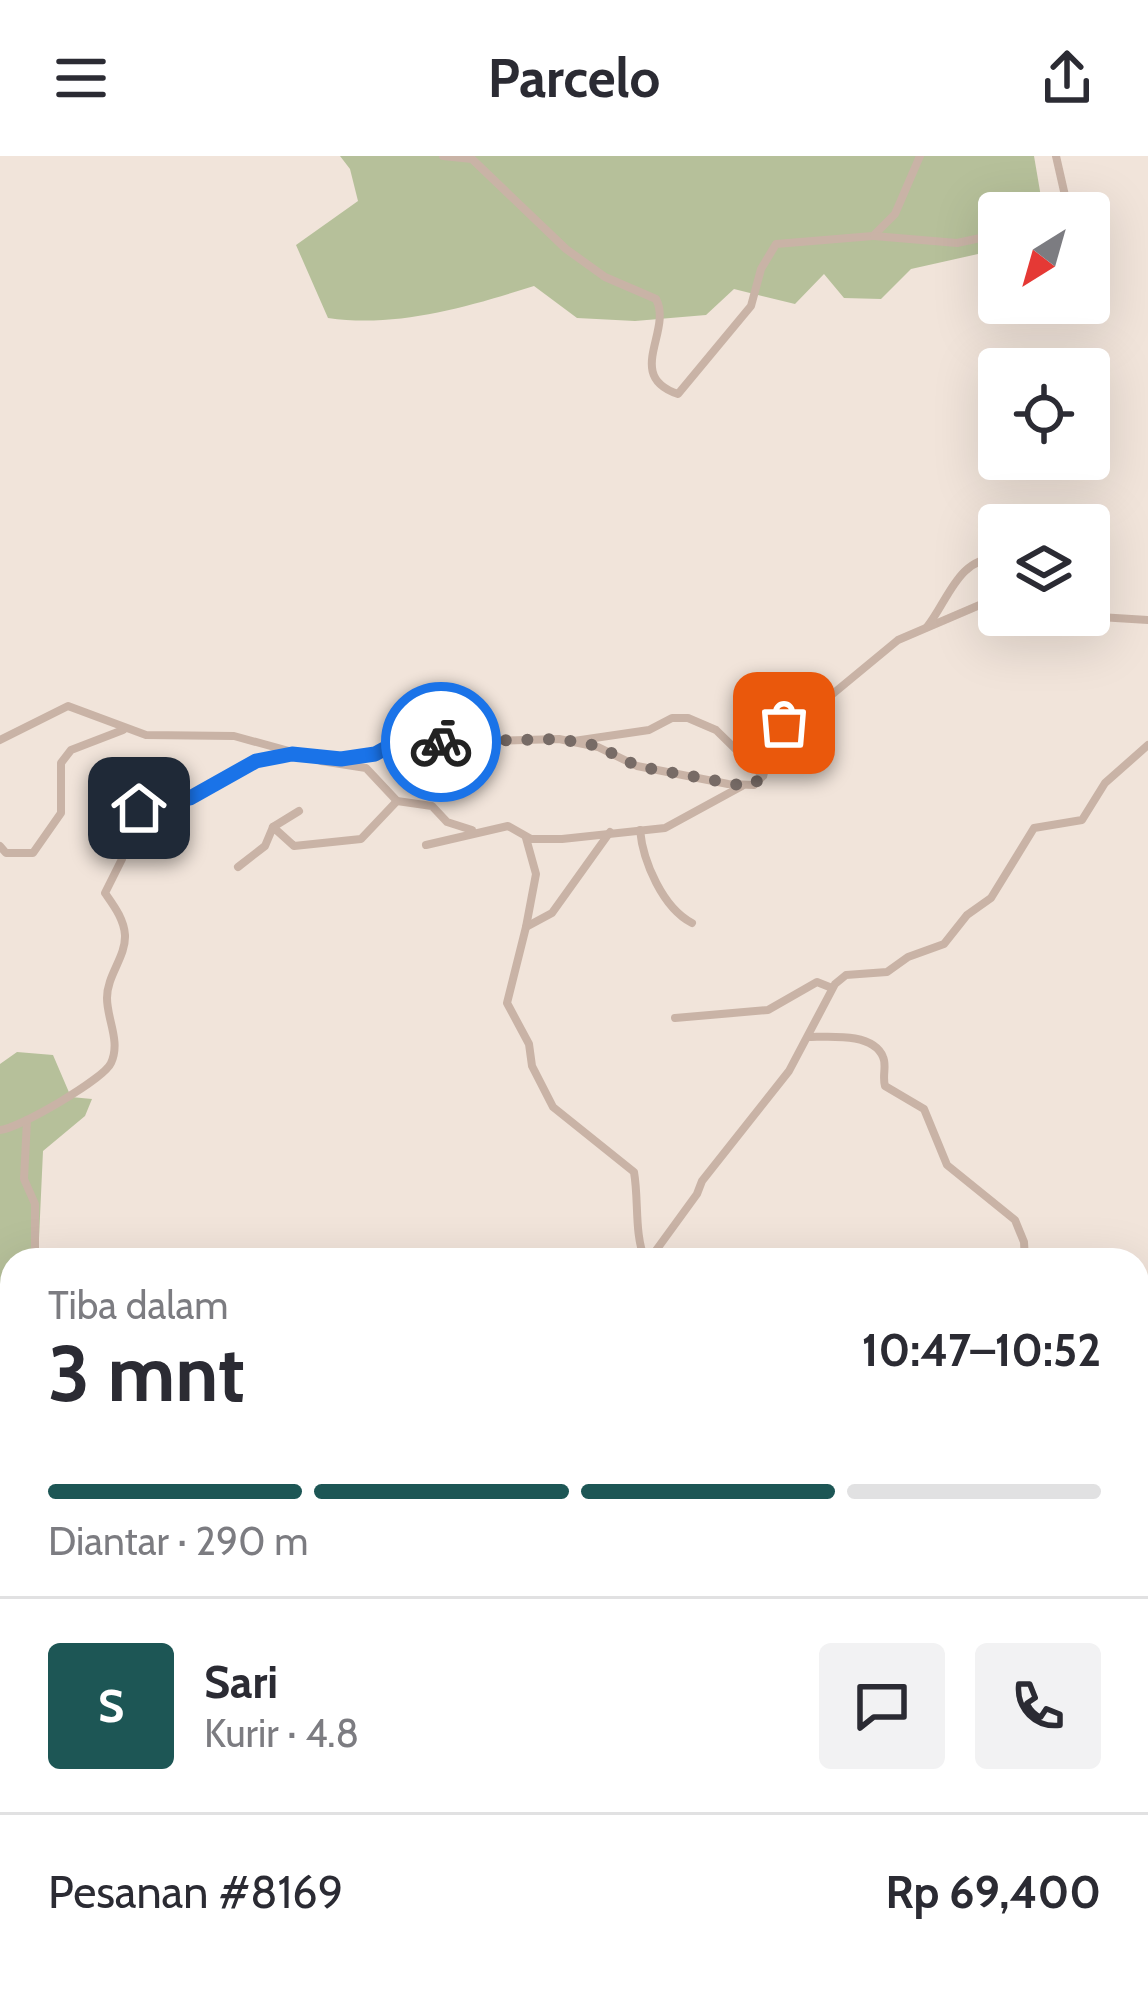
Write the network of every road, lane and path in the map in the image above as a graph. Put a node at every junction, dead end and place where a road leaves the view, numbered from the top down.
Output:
1 (443, 156) edge
2 (920, 156) edge
3 (1056, 156) edge
4 (1064, 192) edge
5 (873, 236) junction
6 (978, 238) edge
7 (978, 560) edge
8 (978, 606) edge
9 (1110, 618) edge
10 (1148, 620) edge
11 (928, 627) junction
12 (124, 730) junction
13 (0, 740) edge
14 (573, 741) junction
15 (1148, 745) edge
16 (292, 754) junction
17 (318, 759) junction
18 (763, 776) junction
19 (744, 786) junction
20 (397, 802) junction
21 (299, 811) dead end
22 (273, 827) junction
23 (474, 830) junction
24 (640, 830) junction
25 (610, 832) junction
26 (526, 836) junction
27 (426, 844) dead end
28 (0, 846) edge
29 (238, 868) dead end
30 (692, 923) dead end
31 (526, 927) junction
32 (832, 988) junction
33 (675, 1018) dead end
34 (808, 1037) junction
35 (27, 1118) junction
36 (0, 1130) edge
37 (35, 1248) edge
38 (642, 1248) edge
39 (656, 1248) edge
40 (1024, 1248) edge

1 - 5 street
2 - 5 street
3 - 4 street
5 - 6 street
7 - 11 street
8 - 11 street
9 - 10 street
11 - 18 street
12 - 13 street
12 - 16 street
12 - 28 street
14 - 17 street
14 - 18 street
14 - 19 street
15 - 32 street
16 - 17 street
16 - 35 street
17 - 20 street
18 - 19 street
19 - 24 street
20 - 22 street
20 - 23 street
21 - 22 street
22 - 29 street
23 - 26 street
23 - 27 street
24 - 25 street
24 - 30 street
25 - 26 street
25 - 31 street
26 - 31 street
31 - 38 street
32 - 33 street
32 - 34 street
34 - 39 street
34 - 40 street
35 - 36 street
35 - 37 street

